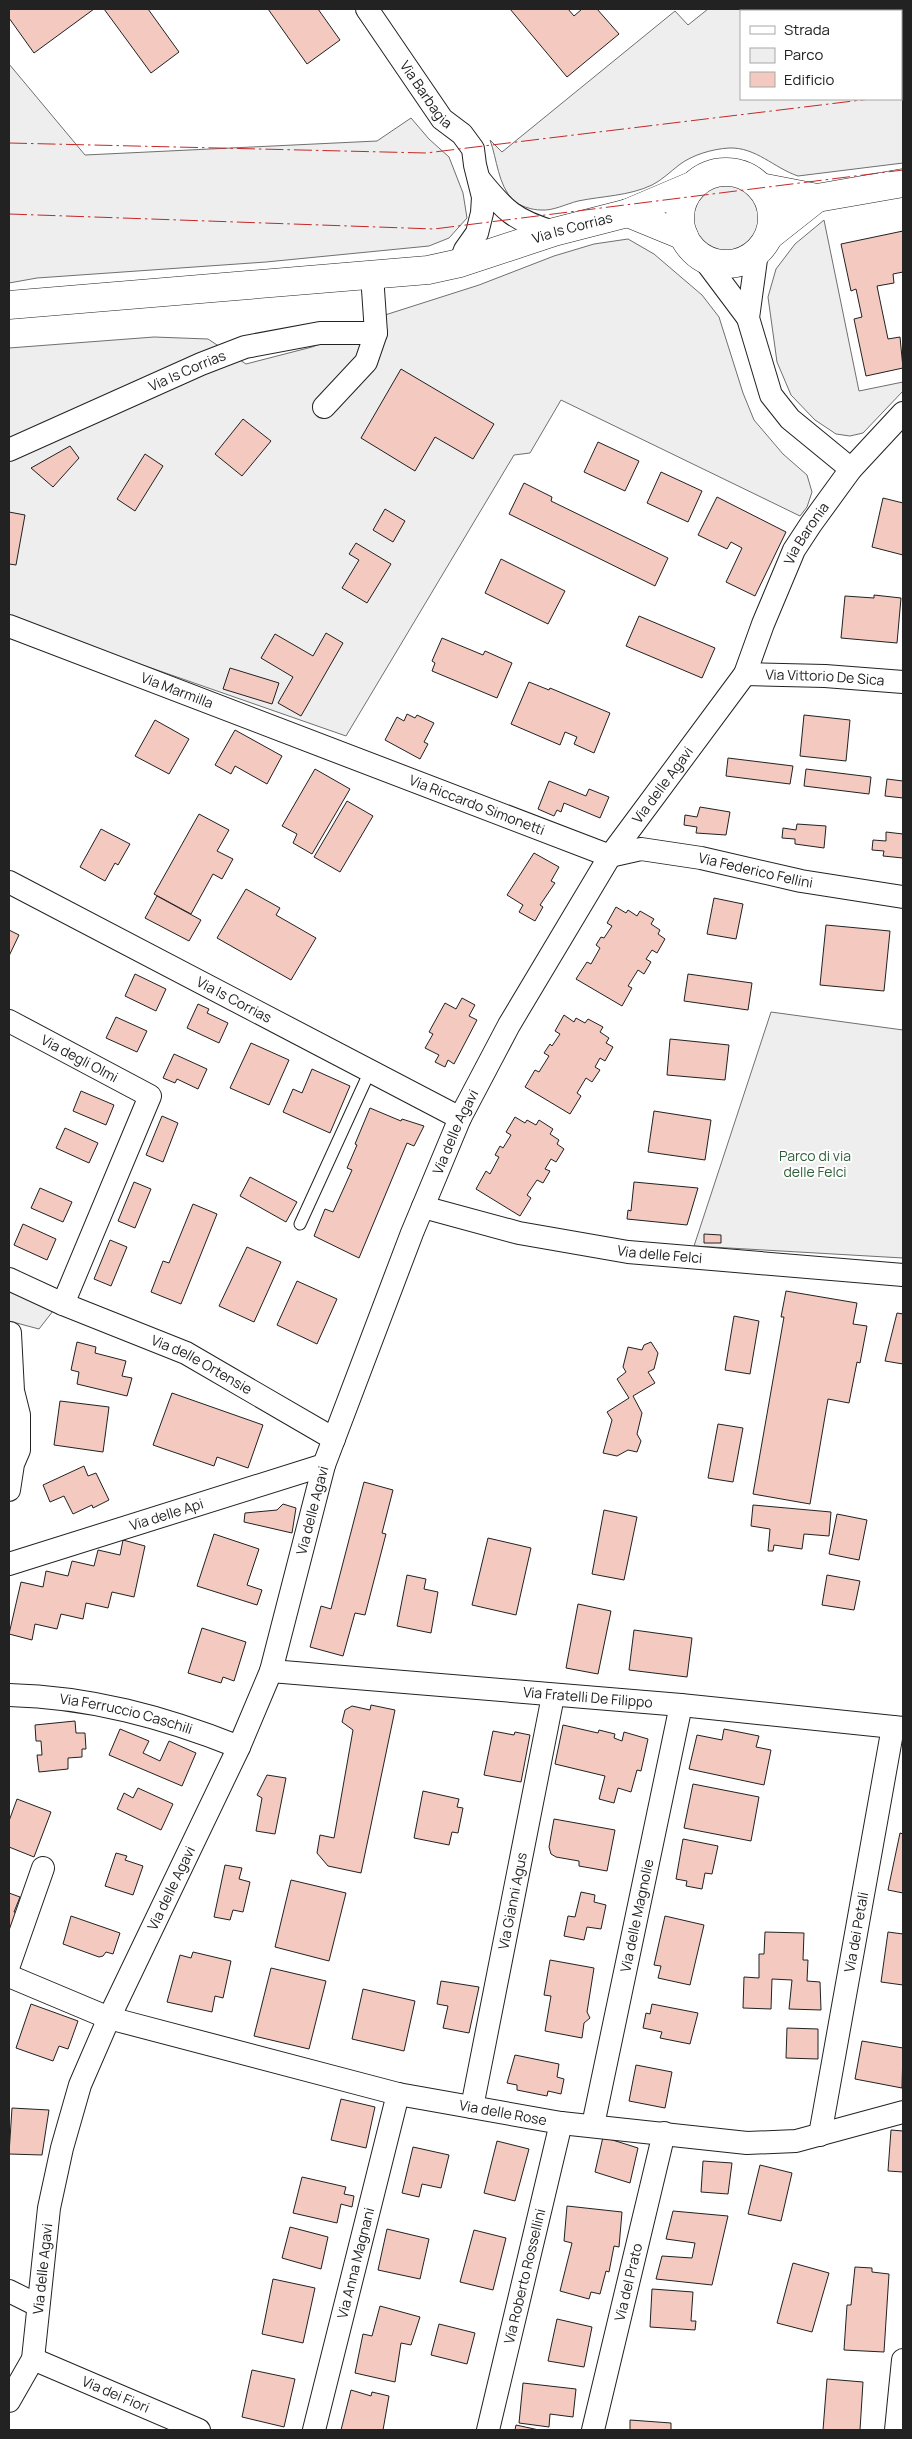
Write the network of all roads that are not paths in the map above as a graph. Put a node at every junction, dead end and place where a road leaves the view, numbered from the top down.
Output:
1 (367, 9) edge
2 (479, 178) junction
3 (903, 183) edge
4 (694, 185) junction
5 (760, 187) junction
6 (817, 198) junction
7 (628, 213) junction
8 (554, 232) junction
9 (684, 236) junction
10 (763, 244) junction
11 (703, 258) junction
12 (460, 263) junction
13 (372, 275) junction
14 (9, 305) edge
15 (748, 318) junction
16 (376, 333) junction
17 (324, 407) dead end
18 (903, 413) edge
19 (9, 450) edge
20 (851, 469) junction
21 (9, 626) edge
22 (746, 674) junction
23 (903, 682) edge
24 (346, 755) joint
25 (610, 856) junction
26 (9, 882) edge
27 (903, 897) edge
28 (9, 1022) edge
29 (370, 1072) junction
30 (460, 1118) junction
31 (423, 1207) junction
32 (300, 1224) dead end
33 (903, 1275) edge
34 (9, 1279) edge
35 (63, 1304) junction
36 (10, 1333) edge
37 (334, 1439) junction
38 (324, 1465) junction
39 (9, 1490) edge
40 (9, 1564) edge
41 (271, 1671) junction
42 (9, 1695) edge
43 (553, 1696) junction
44 (681, 1706) junction
45 (898, 1728) edge
46 (239, 1747) junction
47 (43, 1868) dead end
48 (9, 1965) edge
49 (9, 1976) edge
50 (109, 2018) junction
51 (398, 2094) junction
52 (472, 2107) junction
53 (903, 2112) edge
54 (561, 2123) junction
55 (593, 2125) junction
56 (664, 2133) junction
57 (820, 2135) junction
58 (9, 2290) edge
59 (37, 2305) junction
60 (33, 2359) junction
61 (903, 2360) edge
62 (9, 2401) edge
63 (199, 2430) edge
64 (314, 2430) edge
65 (488, 2430) edge
66 (593, 2430) edge
67 (896, 2430) edge

1 - 2 street, Via Barbagia
2 - 8 street
2 - 12 street, Via Barbagia
3 - 6 street
4 - 5 street
4 - 7 street, Via Is Corrias
4 - 9 street
5 - 6 street
5 - 10 street
6 - 10 street
7 - 8 street, Via Is Corrias
7 - 9 street, Via Is Corrias
8 - 12 street, Via Is Corrias
9 - 11 street
10 - 11 street
10 - 15 street
11 - 15 street
12 - 13 street, Via Is Corrias
13 - 14 street, Via Is Corrias
13 - 16 street
15 - 20 street
16 - 17 street
16 - 19 street, Via Is Corrias
18 - 20 street, Via Baronia
20 - 22 street, Via Baronia
21 - 24 street, Via Marmilla
22 - 23 street, Via Vittorio De Sica
22 - 25 street, Via delle Agavi
24 - 25 street, Via Riccardo Simonetti
25 - 27 street, Via Federico Fellini
25 - 30 street, Via delle Agavi
26 - 29 street, Via Is Corrias
28 - 35 street, Via degli Olmi
29 - 30 street, Via Is Corrias
29 - 32 lane
30 - 31 street, Via delle Agavi
31 - 33 street, Via delle Felci
31 - 37 street, Via delle Agavi
34 - 35 street, Via delle Ortensie
35 - 37 street, Via delle Ortensie
36 - 39 street
37 - 38 street, Via delle Agavi
38 - 40 street, Via delle Api
38 - 41 street, Via delle Agavi
41 - 43 street, Via Fratelli De Filippo
41 - 46 street, Via delle Agavi
42 - 46 street, Via Ferruccio Caschili
43 - 44 street, Via Fratelli De Filippo
43 - 52 street, Via Gianni Agus
44 - 45 street, Via Fratelli De Filippo
44 - 55 street, Via delle Magnolie
45 - 57 street, Via dei Petali
46 - 50 street, Via delle Agavi
47 - 48 street
49 - 50 street, Via delle Rose
50 - 51 street, Via delle Rose
50 - 59 street, Via delle Agavi
51 - 52 street, Via delle Rose
51 - 64 street, Via Anna Magnani
52 - 54 street, Via delle Rose
53 - 57 street, Via delle Rose
54 - 55 street, Via delle Rose
54 - 65 street, Via Roberto Rossellini
55 - 56 street, Via delle Rose
56 - 57 street, Via delle Rose
56 - 66 street, Via del Prato
58 - 59 street
59 - 60 street, Via delle Agavi
60 - 62 street, Via delle Agavi
60 - 63 street, Via dei Fiori
61 - 67 street

